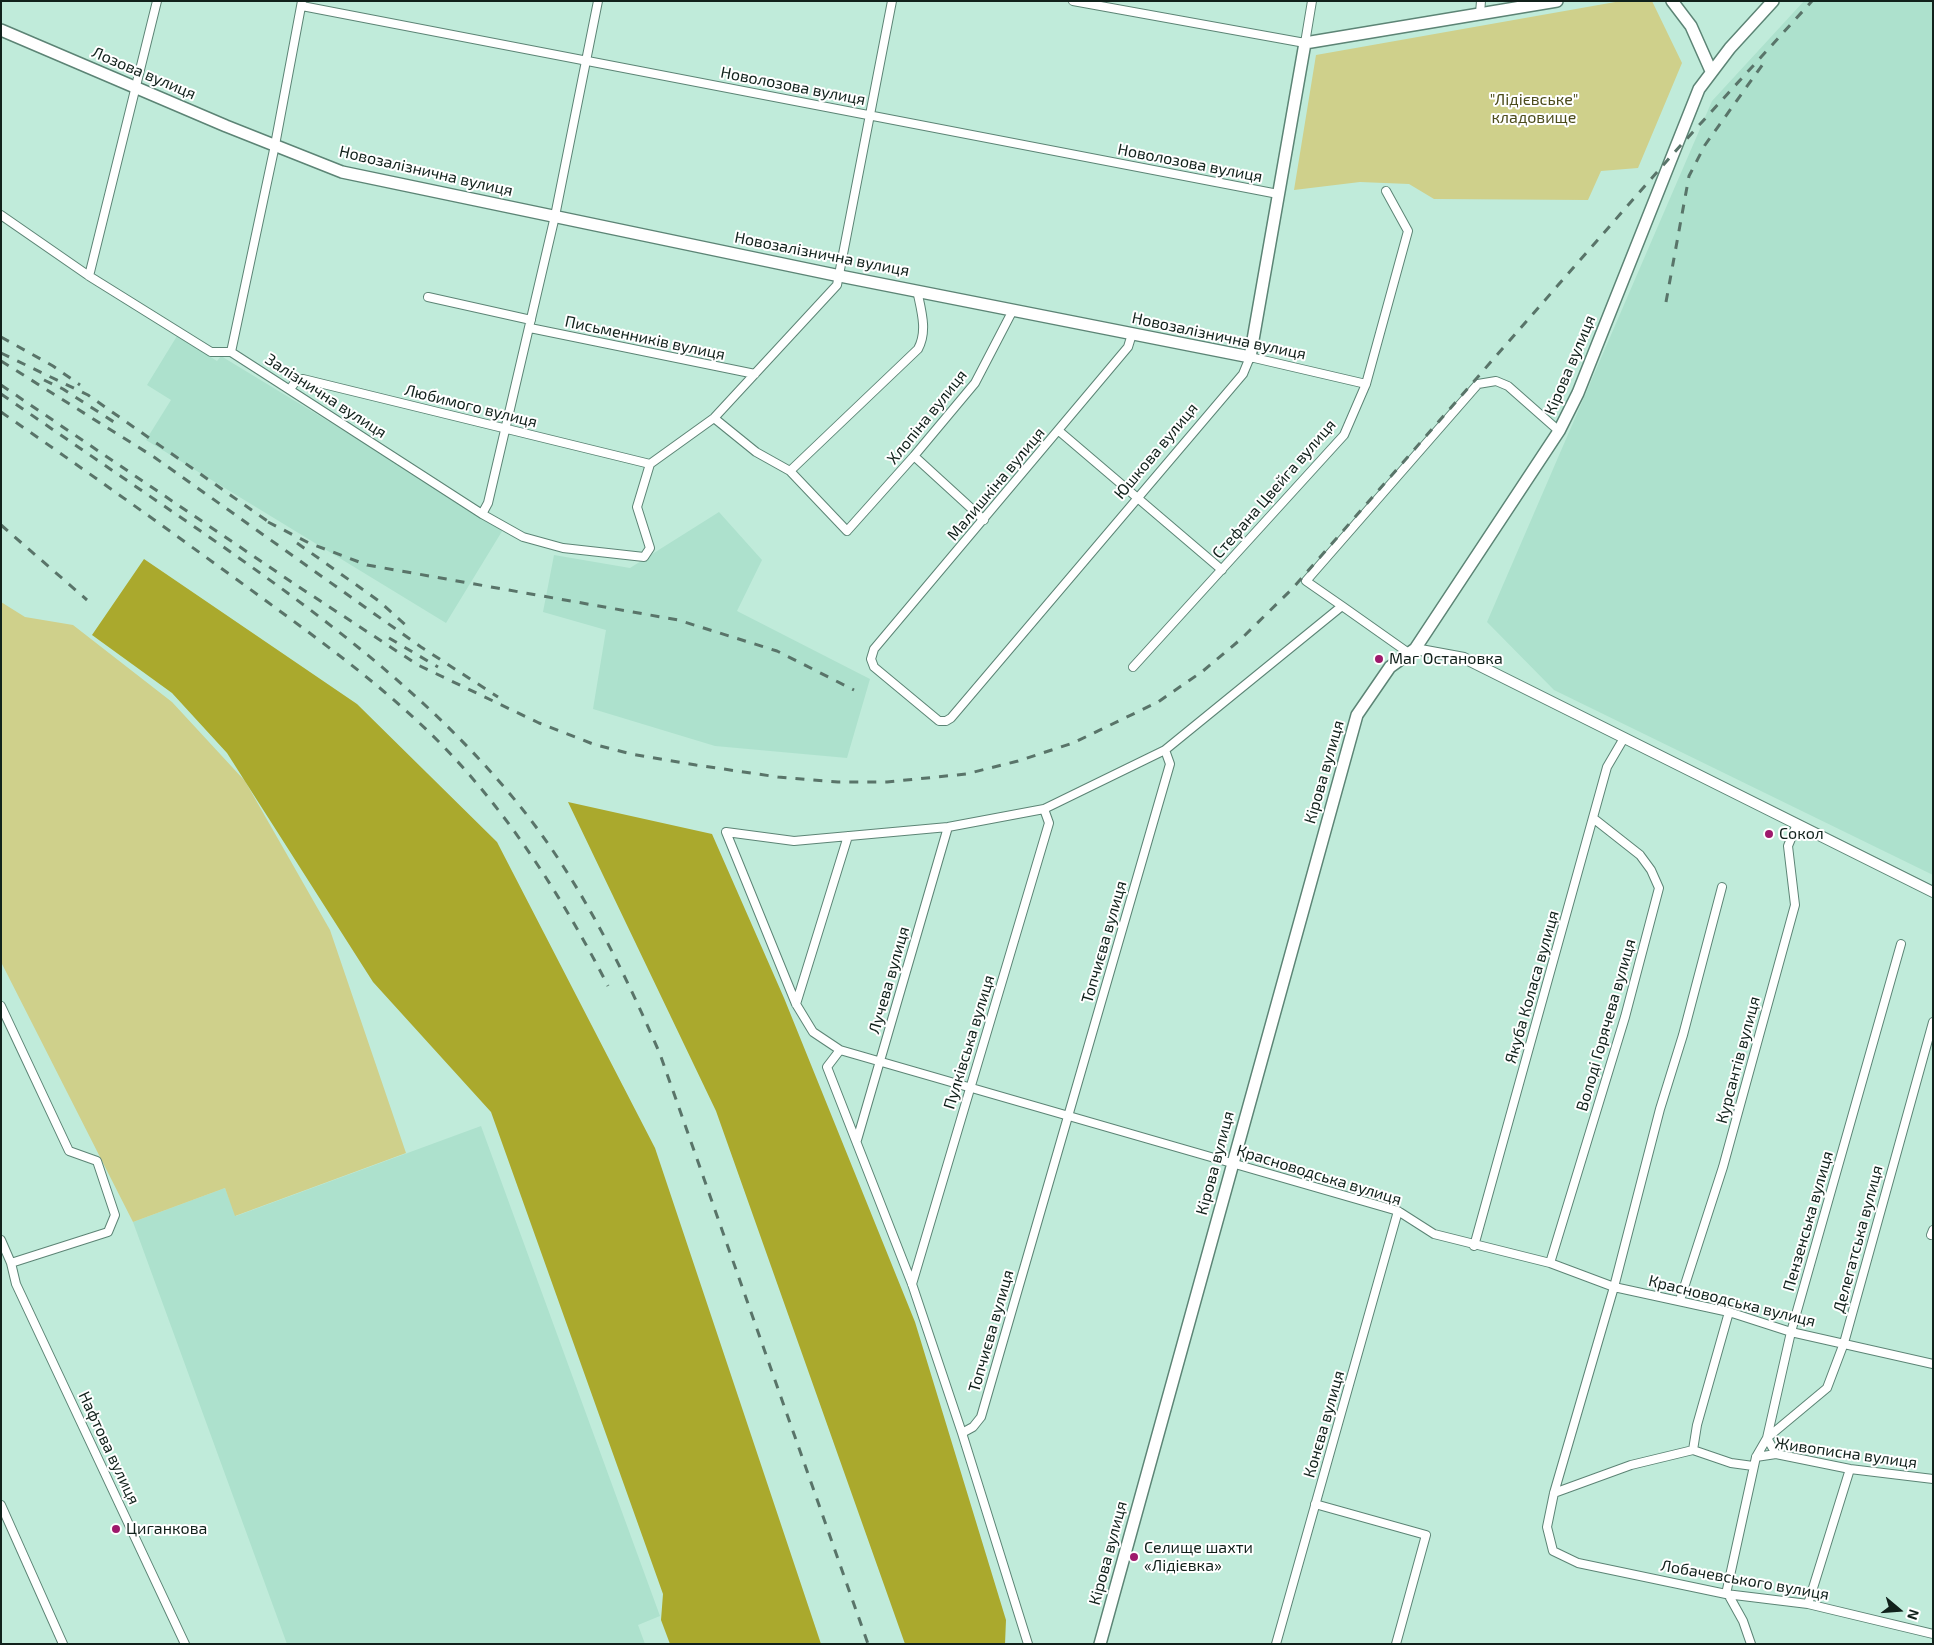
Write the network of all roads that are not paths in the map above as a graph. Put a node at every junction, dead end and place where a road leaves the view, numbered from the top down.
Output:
1 (157, 1) edge
2 (598, 1) edge
3 (892, 1) edge
4 (1073, 1) edge
5 (1312, 1) edge
6 (1557, 1) edge
7 (1672, 1) edge
8 (1773, 1) edge
9 (302, 4) edge
10 (1480, 7) edge
11 (1, 30) edge
12 (1305, 43) junction
13 (586, 60) junction
14 (1711, 71) junction
15 (137, 87) junction
16 (871, 115) junction
17 (275, 145) junction
18 (1386, 191) dead end
19 (1278, 194) junction
20 (1, 215) edge
21 (555, 216) junction
22 (89, 276) junction
23 (840, 276) junction
24 (917, 290) junction
25 (428, 297) dead end
26 (1013, 310) junction
27 (530, 324) junction
28 (1132, 334) junction
29 (231, 352) junction
30 (1250, 358) junction
31 (755, 374) junction
32 (1366, 384) junction
33 (290, 389) junction
34 (714, 418) junction
35 (506, 429) junction
36 (1059, 431) junction
37 (1559, 431) junction
38 (914, 456) junction
39 (650, 464) junction
40 (790, 472) junction
41 (1137, 498) junction
42 (482, 514) junction
43 (984, 520) junction
44 (1222, 570) junction
45 (1342, 606) junction
46 (874, 649) joint
47 (1412, 652) junction
48 (1133, 668) dead end
49 (1624, 738) junction
50 (1165, 750) junction
51 (1044, 809) junction
52 (1593, 818) junction
53 (1797, 824) junction
54 (948, 827) junction
55 (848, 836) junction
56 (1722, 887) dead end
57 (1933, 892) edge
58 (1901, 944) dead end
59 (796, 1004) junction
60 (1, 1006) edge
61 (1933, 1022) edge
62 (840, 1050) junction
63 (880, 1062) junction
64 (970, 1088) junction
65 (1068, 1116) junction
66 (857, 1140) junction
67 (1231, 1162) junction
68 (1398, 1211) junction
69 (1, 1240) edge
70 (1474, 1246) junction
71 (12, 1263) junction
72 (1550, 1263) junction
73 (912, 1284) junction
74 (1614, 1287) junction
75 (1680, 1300) junction
76 (1729, 1312) junction
77 (1792, 1332) junction
78 (1844, 1343) junction
79 (1933, 1364) edge
80 (962, 1433) junction
81 (1767, 1438) junction
82 (1693, 1450) junction
83 (1776, 1454) junction
84 (1756, 1457) junction
85 (1754, 1466) junction
86 (1850, 1469) junction
87 (1933, 1479) edge
88 (1554, 1493) junction
89 (1315, 1504) junction
90 (1, 1505) edge
91 (1727, 1594) junction
92 (1808, 1604) junction
93 (1933, 1634) edge
94 (63, 1644) edge
95 (185, 1644) edge
96 (1028, 1644) edge
97 (1100, 1644) edge
98 (1276, 1644) edge
99 (1396, 1644) edge
100 (1751, 1644) edge

1 - 15 street
2 - 13 street
3 - 16 street
4 - 12 street
5 - 12 street
6 - 10 main road
7 - 14 main road
8 - 14 main road, Кірова вулиця
9 - 13 street, Новолозова вулиця
9 - 17 street
10 - 12 main road
11 - 15 main road, Лозова вулиця
12 - 19 main road, Юшкова вулиця
13 - 16 street, Новолозова вулиця
13 - 21 street
14 - 37 main road, Кірова вулиця
15 - 17 main road, Лозова вулиця
15 - 22 street
16 - 19 street, Новолозова вулиця
16 - 23 street
17 - 21 main road, Новозалізнична вулиця
17 - 29 street
18 - 32 street, Стефана Цвейга вулиця
19 - 30 main road, Юшкова вулиця
20 - 22 street, Залізнична вулиця
21 - 23 main road, Новозалізнична вулиця
21 - 27 street
22 - 29 street, Залізнична вулиця
23 - 24 main road, Новозалізнична вулиця
23 - 31 street
24 - 26 main road, Новозалізнична вулиця
24 - 40 street
25 - 27 street, Письменників вулиця
26 - 28 main road, Новозалізнична вулиця
26 - 38 street, Хлопіна вулиця
27 - 31 street, Письменників вулиця
27 - 35 street
28 - 30 main road, Новозалізнична вулиця
28 - 36 street, Малишкіна вулиця
29 - 33 street, Залізнична вулиця
30 - 32 street, Новозалізнична вулиця
30 - 41 street, Юшкова вулиця
31 - 34 street
32 - 44 street, Стефана Цвейга вулиця
33 - 35 street, Любимого вулиця
33 - 42 street, Залізнична вулиця
34 - 39 street
34 - 40 street
35 - 39 street, Любимого вулиця
35 - 42 street
36 - 41 street
36 - 43 street, Малишкіна вулиця
37 - 45 street
37 - 47 main road, Кірова вулиця
38 - 40 street, Хлопіна вулиця
38 - 43 street
39 - 42 street, Залізнична вулиця
41 - 44 street
41 - 46 street, Юшкова вулиця
43 - 46 street, Малишкіна вулиця
44 - 48 street, Стефана Цвейга вулиця
45 - 47 street
45 - 50 street
47 - 49 street
47 - 67 main road, Кірова вулиця
49 - 52 street, Якуба Коласа вулиця
49 - 53 street
50 - 51 street
50 - 65 street, Топчиєва вулиця
51 - 54 street
51 - 64 street, Пулківська вулиця
52 - 70 street, Якуба Коласа вулиця
52 - 72 street, Володі Горячева вулиця
53 - 57 street
53 - 75 street, Курсантів вулиця
54 - 55 street
54 - 63 street, Лучева вулиця
55 - 59 street
55 - 59 street, Красноводська вулиця
56 - 74 street
58 - 77 street, Пензенська вулиця
59 - 62 street, Красноводська вулиця
60 - 71 street
61 - 78 street, Делегатська вулиця
62 - 63 street, Красноводська вулиця
62 - 66 street
63 - 64 street, Красноводська вулиця
63 - 66 street, Лучева вулиця
64 - 65 street, Красноводська вулиця
64 - 73 street, Пулківська вулиця
65 - 67 street, Красноводська вулиця
65 - 80 street, Топчиєва вулиця
66 - 73 street
67 - 68 street, Красноводська вулиця
67 - 97 main road, Кірова вулиця
68 - 70 street, Красноводська вулиця
68 - 89 street, Конєва вулиця
69 - 71 street, Нафтова вулиця
70 - 72 street, Красноводська вулиця
71 - 95 street, Нафтова вулиця
72 - 74 street, Красноводська вулиця
73 - 80 street
74 - 75 street, Красноводська вулиця
74 - 88 street
75 - 76 street, Красноводська вулиця
76 - 77 street, Красноводська вулиця
76 - 82 street
77 - 78 street, Красноводська вулиця
77 - 81 street, Пензенська вулиця
78 - 79 street, Красноводська вулиця
78 - 81 street, Делегатська вулиця
80 - 96 street
81 - 83 street
81 - 84 street, Пензенська вулиця
82 - 85 street
82 - 88 street
83 - 84 street, Живописна вулиця
83 - 86 street, Живописна вулиця
84 - 85 street, Пензенська вулиця
85 - 91 street, Пензенська вулиця
86 - 87 street, Живописна вулиця
86 - 92 street
88 - 91 street, Лобачевського вулиця
89 - 98 street, Конєва вулиця
89 - 99 street
90 - 94 street
91 - 92 street, Лобачевського вулиця
91 - 100 street
92 - 93 street, Лобачевського вулиця

